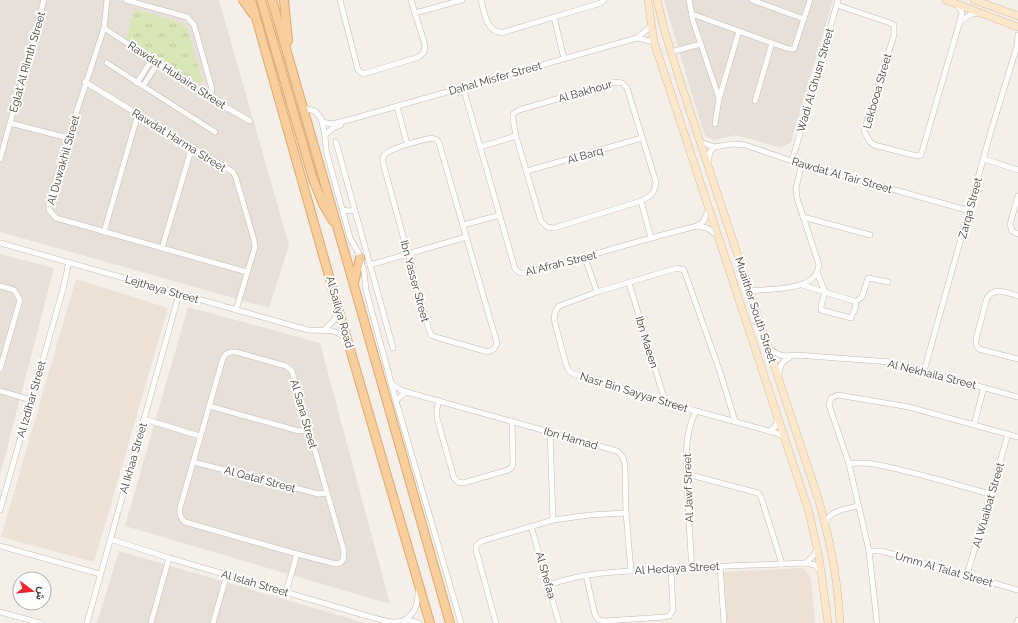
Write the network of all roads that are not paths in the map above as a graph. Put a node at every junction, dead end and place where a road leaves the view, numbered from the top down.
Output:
1 (44, 0) edge
2 (107, 0) edge
3 (126, 0) edge
4 (243, 0) edge
5 (251, 0) edge
6 (261, 0) edge
7 (272, 0) edge
8 (284, 0) edge
9 (340, 0) edge
10 (411, 0) edge
11 (462, 0) edge
12 (481, 0) edge
13 (604, 0) edge
14 (648, 0) edge
15 (657, 0) edge
16 (689, 0) edge
17 (752, 0) edge
18 (810, 0) edge
19 (946, 0) edge
20 (974, 0) edge
21 (837, 2) edge
22 (956, 4) junction
23 (980, 12) junction
24 (415, 13) junction
25 (692, 14) junction
26 (1018, 16) edge
27 (554, 17) junction
28 (256, 19) junction
29 (804, 19) junction
30 (960, 21) junction
31 (651, 26) junction
32 (104, 28) junction
33 (1017, 28) edge
34 (739, 31) junction
35 (1018, 35) edge
36 (637, 38) junction
37 (654, 42) junction
38 (772, 43) junction
39 (701, 44) junction
40 (1018, 46) edge
41 (671, 52) junction
42 (564, 59) junction
43 (152, 60) junction
44 (107, 63) dead end
45 (158, 63) junction
46 (292, 67) junction
47 (86, 82) junction
48 (137, 83) junction
49 (143, 86) junction
50 (463, 87) junction
51 (210, 98) junction
52 (720, 99) junction
53 (755, 100) dead end
54 (397, 106) junction
55 (304, 108) junction
56 (138, 114) junction
57 (352, 119) junction
58 (250, 121) dead end
59 (322, 122) junction
60 (10, 123) junction
61 (715, 124) dead end
62 (215, 132) dead end
63 (325, 135) junction
64 (516, 136) junction
65 (68, 138) junction
66 (642, 138) junction
67 (336, 142) dead end
68 (701, 142) junction
69 (408, 144) junction
70 (192, 147) junction
71 (480, 147) junction
72 (714, 147) junction
73 (0, 159) edge
74 (984, 159) junction
75 (792, 161) junction
76 (708, 162) junction
77 (802, 163) junction
78 (1018, 170) edge
79 (527, 171) junction
80 (1018, 196) edge
81 (641, 201) junction
82 (709, 209) junction
83 (342, 210) junction
84 (970, 210) junction
85 (355, 211) junction
86 (500, 215) junction
87 (803, 217) junction
88 (345, 219) junction
89 (463, 225) junction
90 (697, 226) junction
91 (338, 228) junction
92 (104, 232) junction
93 (1018, 234) edge
94 (717, 235) junction
95 (870, 235) dead end
96 (466, 237) junction
97 (651, 238) junction
98 (0, 243) edge
99 (162, 248) junction
100 (408, 254) junction
101 (360, 258) junction
102 (585, 258) junction
103 (70, 263) junction
104 (370, 265) junction
105 (247, 272) junction
106 (817, 272) junction
107 (629, 282) junction
108 (888, 282) dead end
109 (354, 283) junction
110 (0, 286) edge
111 (802, 286) junction
112 (750, 291) junction
113 (597, 292) junction
114 (825, 292) junction
115 (179, 294) junction
116 (1018, 296) edge
117 (855, 302) junction
118 (338, 308) junction
119 (236, 310) junction
120 (372, 314) junction
121 (384, 315) junction
122 (375, 323) junction
123 (325, 329) junction
124 (348, 341) junction
125 (393, 348) dead end
126 (769, 348) junction
127 (2, 353) edge
128 (796, 355) junction
129 (1018, 359) edge
130 (0, 369) edge
131 (924, 371) junction
132 (779, 378) junction
133 (391, 384) junction
134 (984, 387) junction
135 (0, 391) edge
136 (407, 392) junction
137 (1018, 397) edge
138 (31, 400) junction
139 (439, 400) junction
140 (396, 401) junction
141 (665, 401) junction
142 (209, 406) junction
143 (696, 411) junction
144 (778, 418) junction
145 (144, 420) junction
146 (512, 421) junction
147 (735, 421) junction
148 (974, 425) junction
149 (309, 430) junction
150 (550, 431) junction
151 (769, 431) junction
152 (1008, 434) junction
153 (200, 436) junction
154 (784, 437) junction
155 (1018, 437) edge
156 (193, 462) junction
157 (849, 464) junction
158 (687, 474) junction
159 (327, 493) junction
160 (990, 494) junction
161 (820, 506) junction
162 (858, 506) junction
163 (0, 510) edge
164 (836, 512) junction
165 (626, 513) junction
166 (553, 520) junction
167 (825, 524) junction
168 (531, 526) junction
169 (110, 539) junction
170 (0, 546) edge
171 (817, 548) junction
172 (869, 551) junction
173 (297, 554) junction
174 (169, 558) junction
175 (806, 563) junction
176 (782, 564) junction
177 (720, 566) junction
178 (692, 567) junction
179 (670, 569) junction
180 (631, 571) junction
181 (822, 573) junction
182 (100, 574) junction
183 (227, 574) junction
184 (586, 575) junction
185 (967, 575) junction
186 (418, 582) junction
187 (549, 585) junction
188 (1018, 590) edge
189 (286, 592) junction
190 (0, 612) edge
191 (381, 621) edge
192 (401, 621) junction
193 (40, 623) edge
194 (87, 623) edge
195 (151, 623) edge
196 (213, 623) edge
197 (418, 623) edge
198 (430, 623) edge
199 (450, 623) edge
200 (461, 623) edge
201 (496, 623) edge
202 (559, 623) edge
203 (724, 623) edge
204 (828, 623) edge
205 (840, 623) edge
206 (877, 623) edge

1 - 60 street, Eglat Al Rimth Street
2 - 32 street, Al Duwakhil Street
3 - 51 street
4 - 28 main road
5 - 28 main road, Al Sailiya Road
6 - 91 main road
7 - 46 main road, Al Sailiya Road
8 - 46 main road
9 - 24 street
10 - 24 street
11 - 24 street
12 - 27 street
13 - 27 street
14 - 31 street, Muaither South Street
15 - 41 street, Muaither South Street
16 - 25 street
17 - 29 street
18 - 29 street
19 - 22 street
20 - 26 street
21 - 30 street, Lekbooa Street
21 - 75 street, Wadi Al Ghusn Street
22 - 23 street
22 - 30 street, Lekbooa Street
23 - 30 street
23 - 33 street
25 - 34 street
25 - 39 street
27 - 42 street
28 - 118 main road, Al Sailiya Road
29 - 38 street
31 - 36 street, Dahal Misfer Street
31 - 37 street, Muaither South Street
32 - 43 street, Rawdat Hubaira Street
32 - 47 street, Al Duwakhil Street
34 - 38 street
34 - 52 street
35 - 40 street, Zarqa Street
36 - 37 street, Dahal Misfer Street
36 - 42 street, Dahal Misfer Street
37 - 82 street, Muaither South Street
38 - 53 street
39 - 41 street
39 - 52 street
40 - 74 street, Zarqa Street
41 - 68 street, Muaither South Street
42 - 50 street, Dahal Misfer Street
43 - 45 street, Rawdat Hubaira Street
43 - 48 street
44 - 48 street
45 - 49 street
45 - 51 street, Rawdat Hubaira Street
46 - 55 main road, Al Sailiya Road
47 - 56 street, Rawdat Harma Street
47 - 65 street, Al Duwakhil Street
48 - 49 street
49 - 62 street
50 - 54 street, Dahal Misfer Street
50 - 71 street, Al Afrah Street
51 - 58 street, Rawdat Hubaira Street
52 - 61 street
54 - 57 street, Dahal Misfer Street
54 - 69 street
55 - 59 street
55 - 91 main road, Al Sailiya Road
56 - 70 street, Rawdat Harma Street
56 - 92 street
57 - 59 street, Dahal Misfer Street
57 - 63 street, Dahal Misfer Street
59 - 63 street
60 - 65 street, Eglat Al Rimth Street
60 - 73 street, Eglat Al Rimth Street
63 - 83 street
64 - 66 street, Al Bakhour
64 - 71 street
64 - 79 street, Al Bakhour
65 - 92 street, Al Duwakhil Street
66 - 79 street, Al Barq
66 - 81 street, Al Bakhour
67 - 85 street
68 - 72 street, Rawdat Al Tair Street
68 - 76 street, Muaither South Street
69 - 89 street, Ibn Yasser Street
69 - 100 street, Ibn Yasser Street
70 - 99 street
70 - 105 street, Rawdat Harma Street
71 - 86 street, Al Afrah Street
72 - 75 street, Rawdat Al Tair Street
72 - 76 street
74 - 78 street
74 - 84 street, Zarqa Street
75 - 77 street, Rawdat Al Tair Street
76 - 112 street, Muaither South Street
77 - 84 street, Rawdat Al Tair Street
77 - 87 street
79 - 81 street, Al Bakhour
80 - 93 street
81 - 97 street
82 - 90 street
82 - 94 street, Muaither South Street
83 - 85 street
83 - 88 street
84 - 131 street, Zarqa Street
85 - 88 street
85 - 104 street
86 - 89 street
86 - 102 street, Al Afrah Street
87 - 95 street
87 - 106 street
88 - 101 street
89 - 96 street, Ibn Yasser Street
90 - 94 street
90 - 97 street, Al Afrah Street
91 - 109 main road, Al Sailiya Road
92 - 99 street, Al Duwakhil Street
94 - 144 street, Muaither South Street
96 - 100 street
96 - 100 street, Ibn Yasser Street
97 - 102 street, Al Afrah Street
98 - 103 street, Lejthaya Street
99 - 105 street, Al Duwakhil Street
100 - 104 street
101 - 109 main road
101 - 120 street
102 - 113 street
103 - 115 street, Lejthaya Street
103 - 138 street, Al Izdihar Street
104 - 121 street
105 - 119 street, Rawdat Harma Street
106 - 111 street
106 - 114 street
107 - 113 street, Nasr Bin Sayyar Street
107 - 141 street, Ibn Maeen
107 - 147 street, Nasr Bin Sayyar Street
108 - 117 street
109 - 199 main road, Al Sailiya Road
110 - 127 street
111 - 112 street
111 - 114 street
112 - 126 street, Muaither South Street
113 - 141 street, Nasr Bin Sayyar Street
114 - 117 street
114 - 117 street
115 - 119 street, Lejthaya Street
115 - 145 street, Al Ikhaa Street
116 - 129 street
118 - 123 street
118 - 124 main road, Al Sailiya Road
119 - 123 street, Lejthaya Street
120 - 121 street
120 - 122 street
121 - 122 street
121 - 125 street
122 - 133 street
123 - 124 street, Lejthaya Street
124 - 186 main road, Al Sailiya Road
126 - 128 street, Al Nekhaila Street
126 - 132 street, Muaither South Street
127 - 130 street
128 - 131 street, Al Nekhaila Street
128 - 132 street
131 - 134 street, Al Nekhaila Street
132 - 161 street, Muaither South Street
133 - 136 street, Ibn Hamad
133 - 140 street
134 - 137 street, Al Nekhaila Street
134 - 148 street
135 - 138 street
136 - 139 street, Ibn Hamad
136 - 140 street
138 - 163 street, Al Izdihar Street
139 - 146 street, Ibn Hamad
139 - 146 street
140 - 200 street
141 - 143 street, Nasr Bin Sayyar Street
142 - 149 street
142 - 149 street, Al Sana Street
142 - 153 street, Al Sana Street
143 - 147 street, Nasr Bin Sayyar Street
143 - 158 street, Al Jawf Street
144 - 151 street
144 - 154 street, Muaither South Street
145 - 153 street
145 - 169 street, Al Ikhaa Street
146 - 150 street, Ibn Hamad
147 - 151 street, Nasr Bin Sayyar Street
148 - 152 street
148 - 157 street
149 - 159 street, Al Sana Street
150 - 165 street, Ibn Hamad
150 - 166 street
151 - 154 street, Nasr Bin Sayyar Street
152 - 155 street
152 - 160 street, Al Wuaibat Street
153 - 156 street, Al Sana Street
154 - 171 street, Muaither South Street
156 - 159 street, Al Qataf Street
156 - 173 street, Al Sana Street
157 - 160 street
157 - 162 street
158 - 176 street
158 - 178 street, Al Jawf Street
159 - 173 street, Al Sana Street
160 - 185 street, Al Wuaibat Street
161 - 164 street
161 - 167 street, Muaither South Street
162 - 164 street
162 - 172 street
164 - 167 street
165 - 166 street
165 - 180 street, Ibn Hamad
166 - 168 street
167 - 205 street, Muaither South Street
168 - 187 street, Al Shefaa
168 - 201 street
169 - 174 street, Al Islah Street
169 - 182 street, Al Ikhaa Street
170 - 182 street
171 - 175 street
171 - 181 street, Muaither South Street
172 - 185 street, Umm Al Talat Street
172 - 206 street
173 - 189 street
174 - 183 street, Al Islah Street
174 - 195 street
175 - 176 street, Al Hedaya Street
175 - 181 street
176 - 177 street, Al Hedaya Street
177 - 178 street, Al Hedaya Street
177 - 203 street
178 - 179 street, Al Hedaya Street
179 - 180 street, Al Hedaya Street
179 - 184 street
180 - 184 street, Al Hedaya Street
181 - 204 street, Muaither South Street
182 - 194 street, Al Ikhaa Street
183 - 189 street, Al Islah Street
183 - 196 street
184 - 187 street, Al Hedaya Street
185 - 188 street, Umm Al Talat Street
186 - 192 street
186 - 198 main road, Al Sailiya Road
187 - 202 street, Al Shefaa
189 - 191 street, Al Islah Street
190 - 193 street
191 - 192 street, Al Islah Street
192 - 197 street, Al Islah Street

